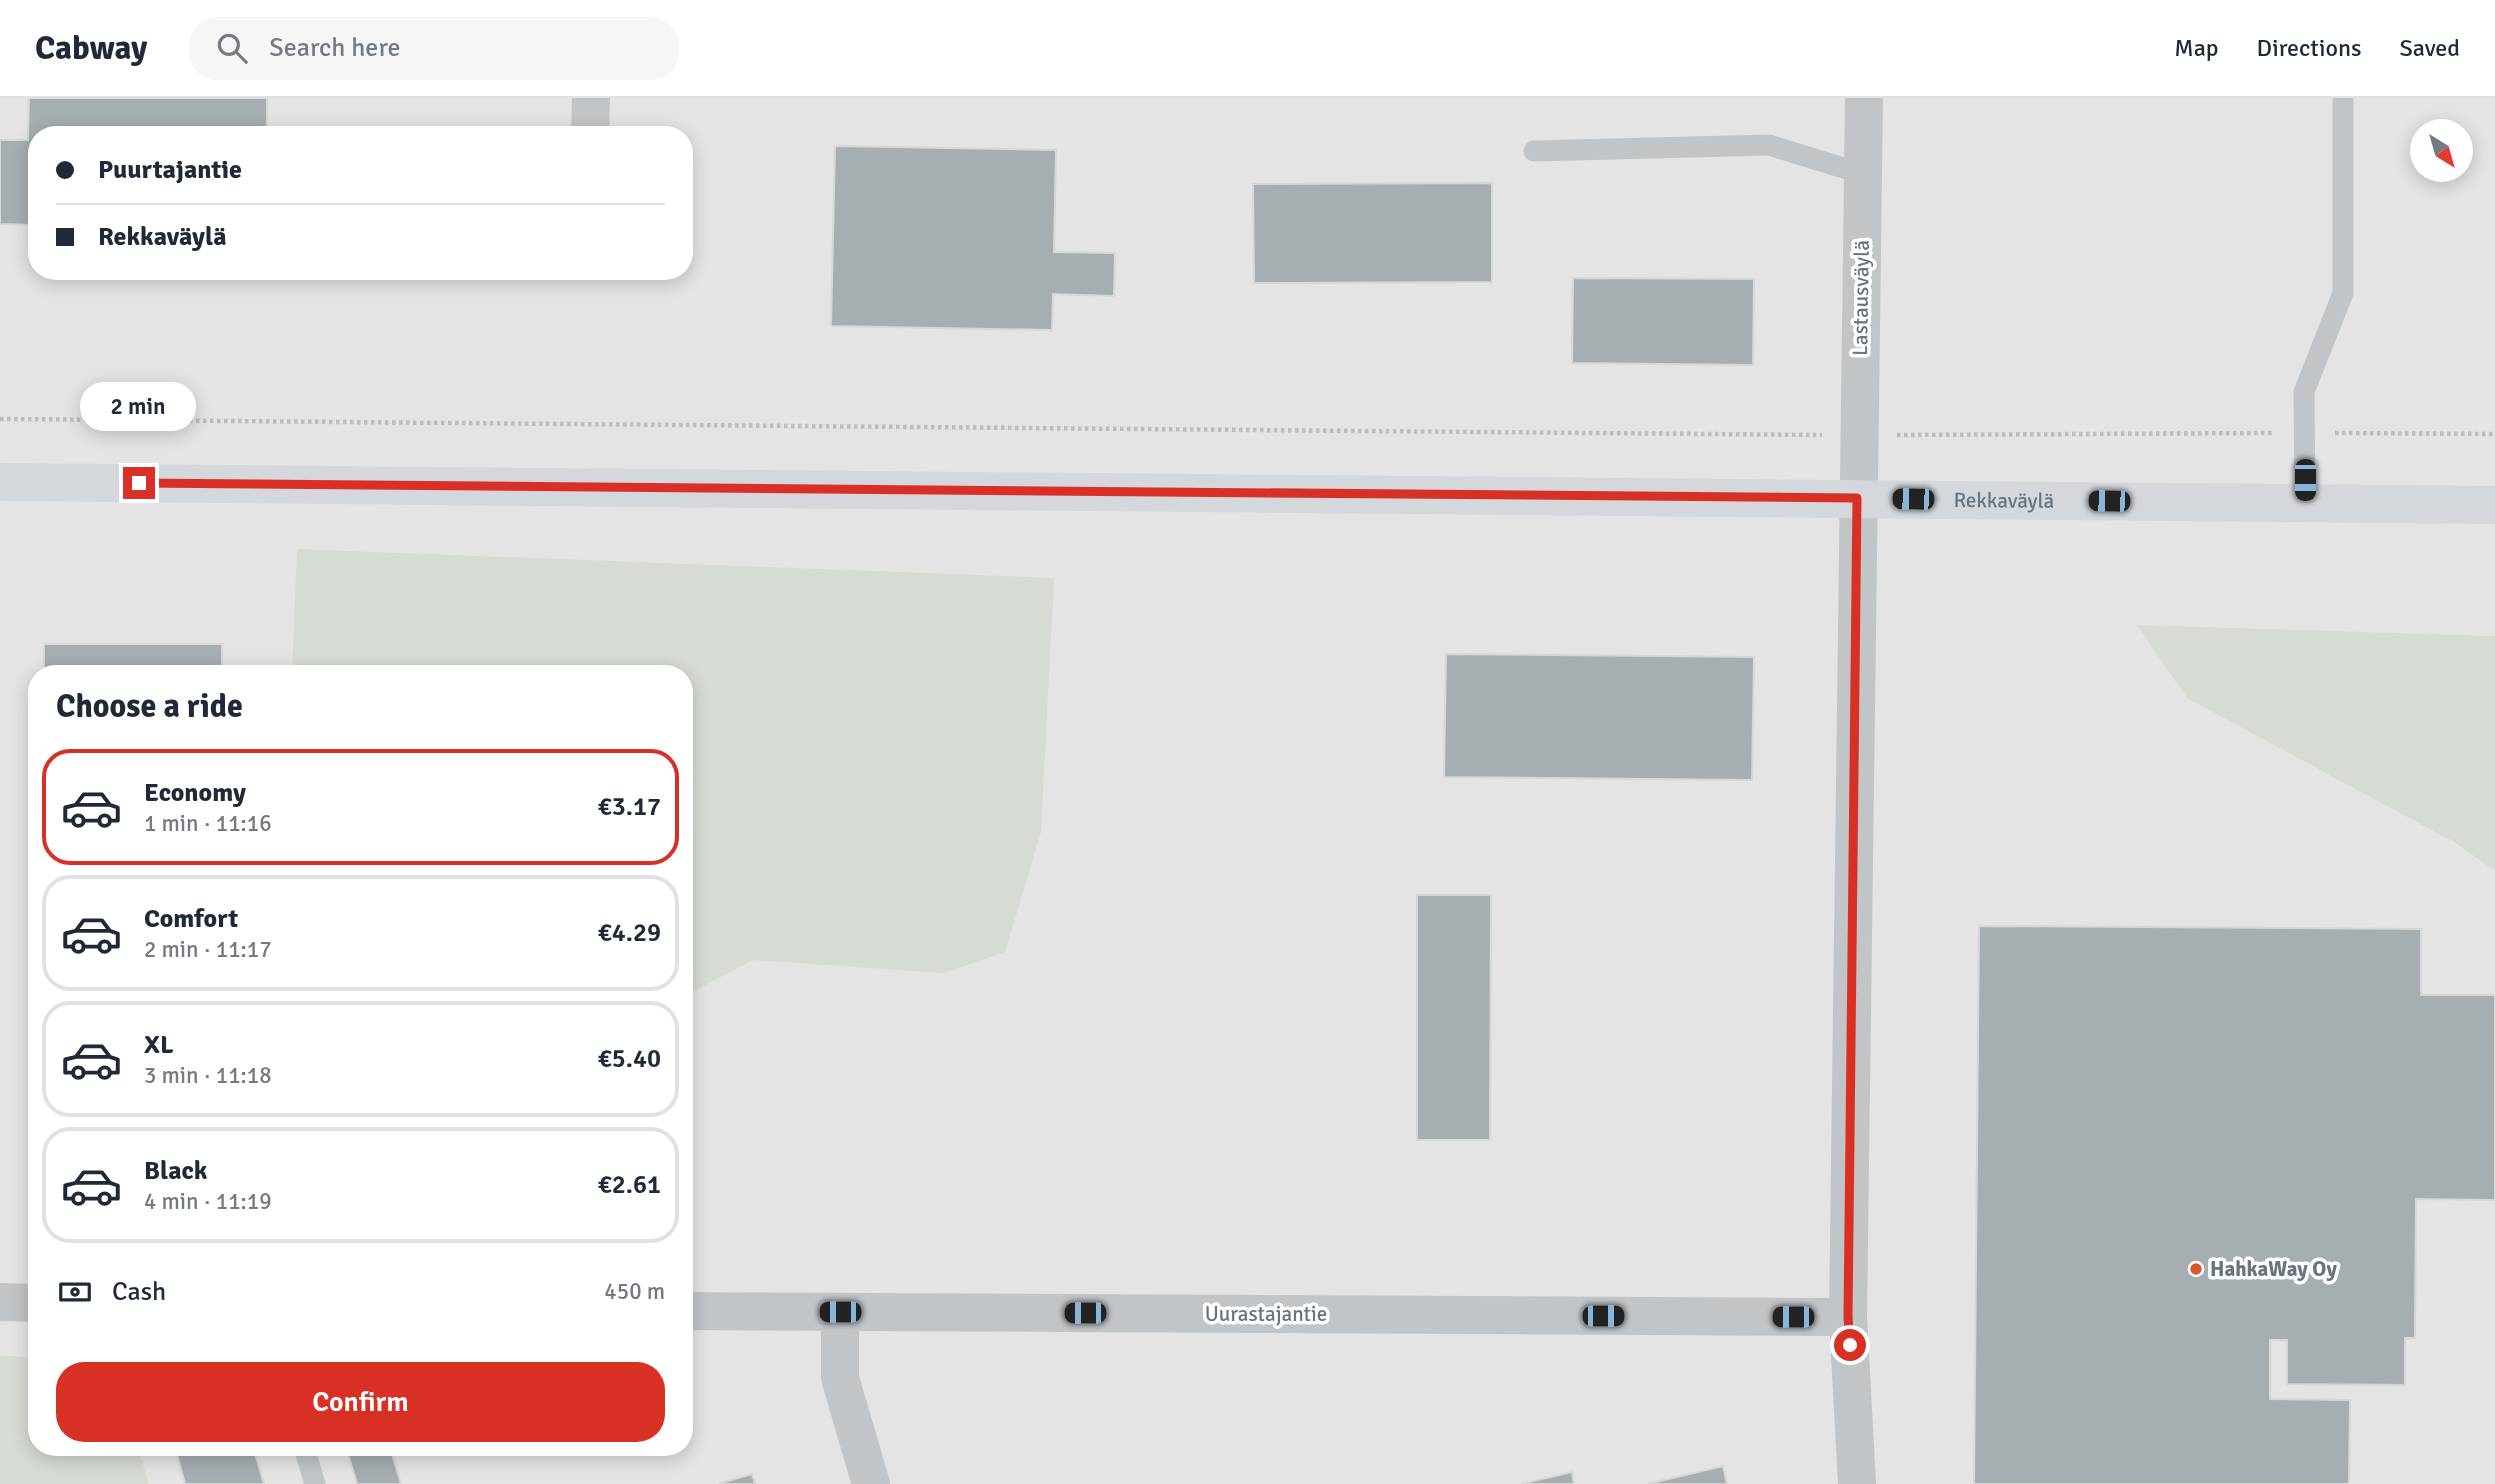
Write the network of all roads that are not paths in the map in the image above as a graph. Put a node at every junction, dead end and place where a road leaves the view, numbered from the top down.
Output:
1 (591, 98) edge
2 (1864, 98) edge
3 (2343, 98) edge
4 (590, 126) edge
5 (1534, 151) dead end
6 (1863, 174) junction
7 (0, 482) edge
8 (1857, 498) junction
9 (2305, 503) junction
10 (2495, 505) edge
11 (0, 1302) edge
12 (28, 1303) edge
13 (693, 1311) edge
14 (840, 1312) junction
15 (1848, 1317) junction
16 (307, 1456) edge
17 (315, 1484) edge
18 (872, 1484) edge
19 (1857, 1484) edge

1 - 4 street
2 - 6 street, Lastausväylä
3 - 9 lane
5 - 6 lane
6 - 8 street, Lastausväylä
7 - 8 street, Rekkaväylä
8 - 9 street, Rekkaväylä
8 - 15 street, Lastausväylä
9 - 10 street, Rekkaväylä
11 - 12 street
13 - 14 street, Uurastajantie
14 - 15 street, Uurastajantie
14 - 18 street
15 - 19 street, Lastausväylä
16 - 17 lane

